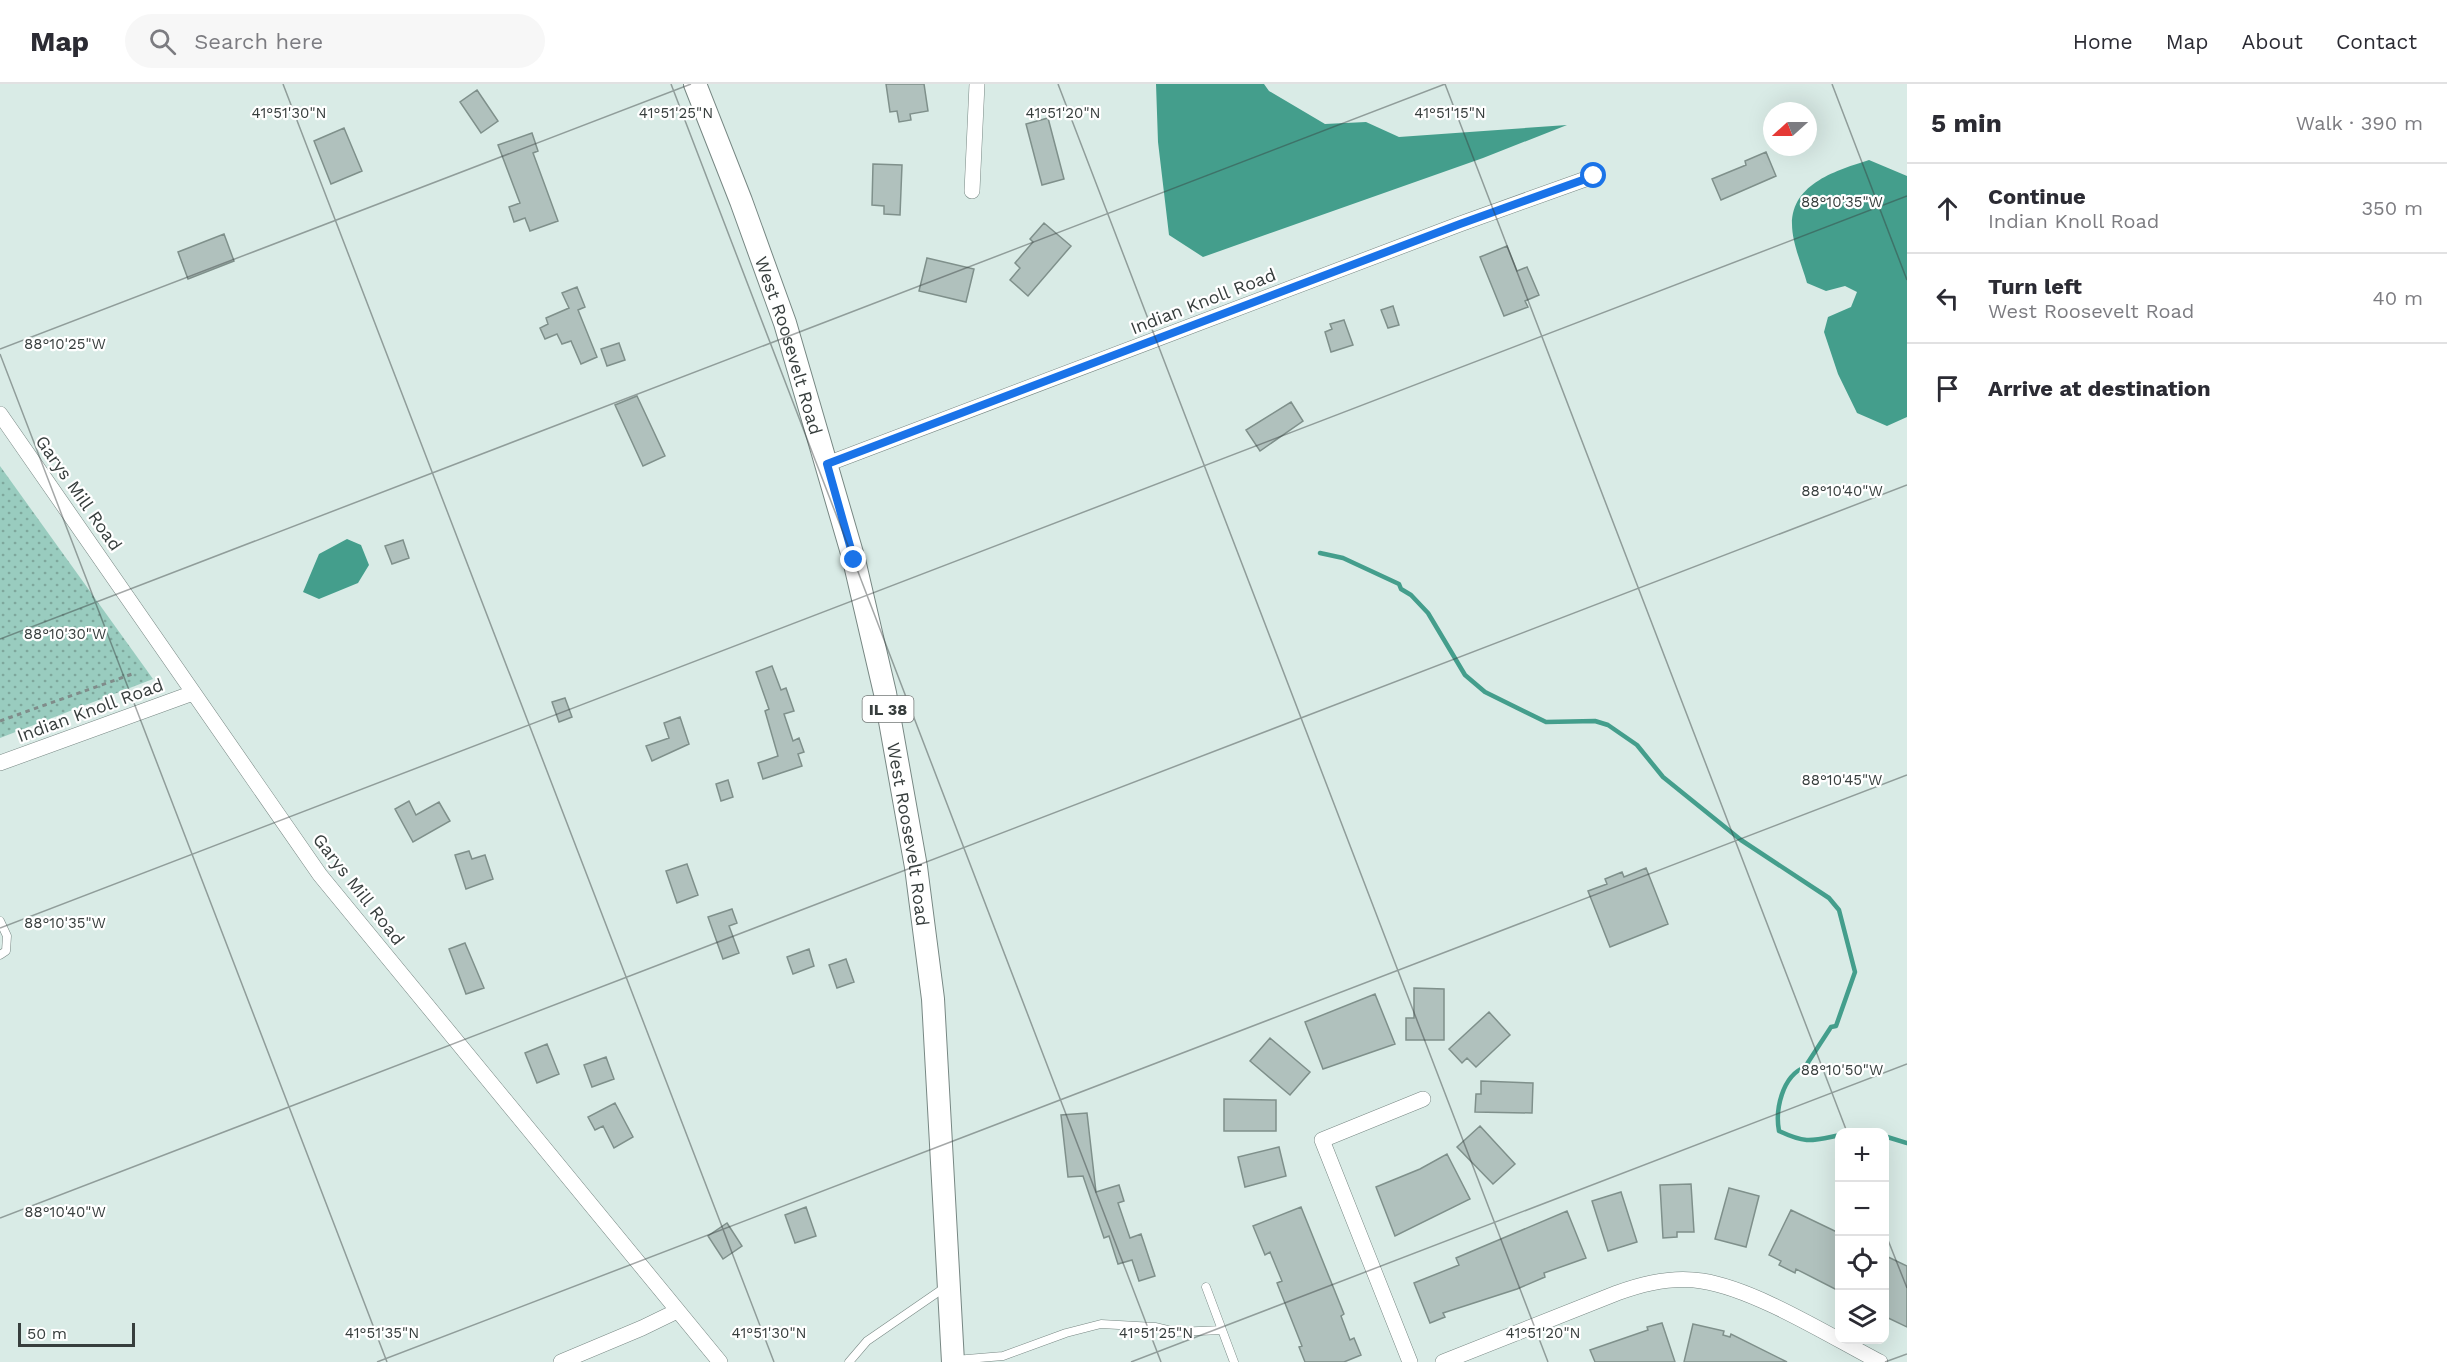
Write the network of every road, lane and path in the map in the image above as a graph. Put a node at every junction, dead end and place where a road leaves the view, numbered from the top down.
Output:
1 (695, 84) edge
2 (977, 84) edge
3 (1594, 176) dead end
4 (972, 191) dead end
5 (0, 414) edge
6 (827, 464) junction
7 (135, 673) dead end
8 (194, 693) junction
9 (0, 721) edge
10 (0, 763) edge
11 (0, 921) edge
12 (0, 955) edge
13 (1424, 1099) dead end
14 (950, 1284) junction
15 (1206, 1287) dead end
16 (677, 1311) junction
17 (1222, 1330) junction
18 (953, 1361) edge
19 (561, 1362) edge
20 (720, 1362) edge
21 (849, 1362) edge
22 (1234, 1362) edge
23 (1410, 1362) edge
24 (1443, 1362) edge
25 (1880, 1362) edge

1 - 6 main road, West Roosevelt Road / IL 38
2 - 4 street
3 - 6 street, Indian Knoll Road
5 - 8 street, Garys Mill Road
6 - 14 main road, West Roosevelt Road / IL 38
7 - 9 path
8 - 10 street, Indian Knoll Road
8 - 16 street, Garys Mill Road
11 - 12 lane
13 - 23 street
14 - 18 main road, West Roosevelt Road / IL 38
14 - 21 lane
15 - 17 lane
16 - 19 street
16 - 20 street, Garys Mill Road
17 - 18 lane
17 - 22 lane
24 - 25 street

